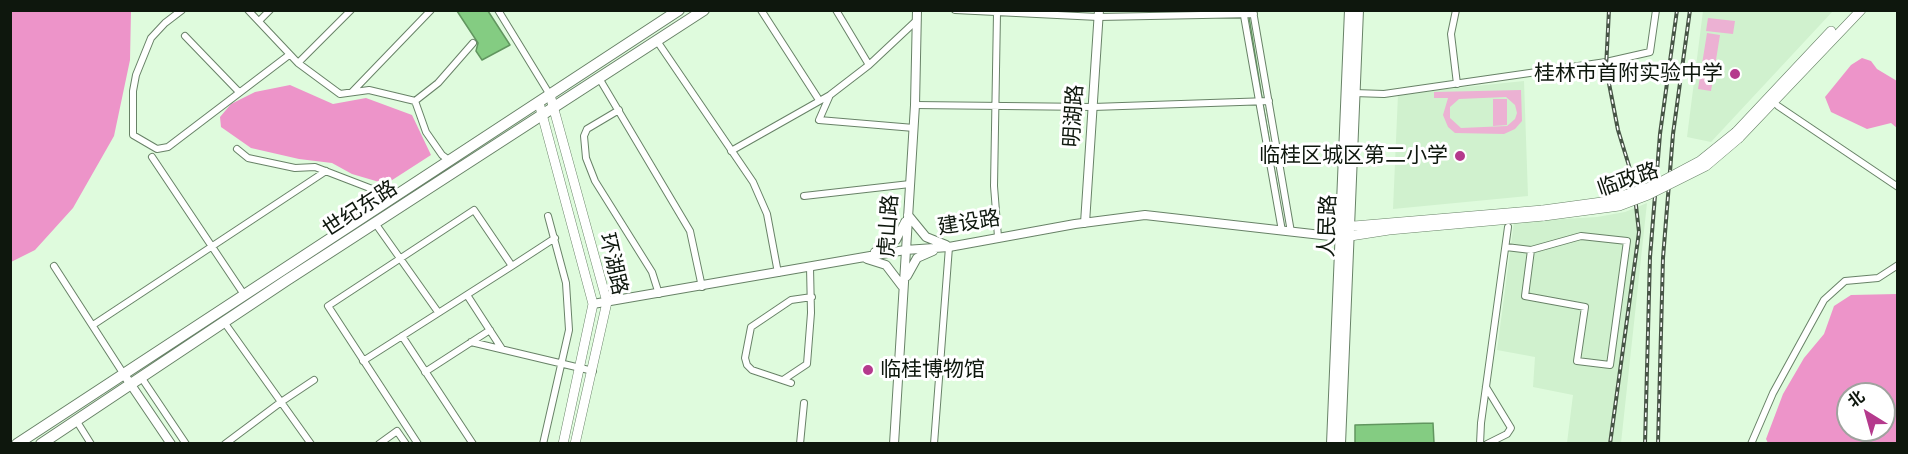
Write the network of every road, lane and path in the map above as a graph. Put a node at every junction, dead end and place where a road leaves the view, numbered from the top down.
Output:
1 (182, 10) edge
2 (248, 10) edge
3 (270, 10) edge
4 (351, 10) edge
5 (431, 10) edge
6 (498, 10) edge
7 (679, 10) edge
8 (704, 10) edge
9 (762, 10) edge
10 (836, 10) edge
11 (955, 10) edge
12 (1350, 10) edge
13 (1358, 10) edge
14 (1456, 10) edge
15 (1656, 10) edge
16 (1851, 10) edge
17 (1861, 10) edge
18 (1243, 12) edge
19 (1254, 12) edge
20 (997, 13) junction
21 (1099, 14) edge
22 (917, 15) edge
23 (259, 21) junction
24 (185, 36) dead end
25 (657, 40) junction
26 (473, 43) dead end
27 (289, 55) junction
28 (298, 63) junction
29 (869, 65) junction
30 (599, 78) junction
31 (1457, 84) junction
32 (239, 92) junction
33 (351, 92) junction
34 (1354, 93) junction
35 (550, 95) junction
36 (830, 95) junction
37 (819, 100) junction
38 (415, 101) junction
39 (1269, 101) junction
40 (1259, 103) junction
41 (915, 105) junction
42 (1778, 106) dead end
43 (553, 107) junction
44 (996, 107) junction
45 (1093, 107) junction
46 (540, 109) junction
47 (619, 110) junction
48 (914, 128) junction
49 (1737, 135) junction
50 (237, 149) dead end
51 (731, 151) junction
52 (152, 157) dead end
53 (450, 161) junction
54 (326, 171) junction
55 (910, 184) junction
56 (1898, 187) edge
57 (804, 196) dead end
58 (394, 197) junction
59 (908, 215) junction
60 (548, 216) dead end
61 (375, 223) junction
62 (1085, 224) junction
63 (1508, 227) dead end
64 (1287, 231) junction
65 (1343, 232) junction
66 (998, 237) junction
67 (555, 238) junction
68 (949, 246) junction
69 (211, 247) junction
70 (1506, 247) junction
71 (905, 250) junction
72 (1531, 250) junction
73 (861, 258) junction
74 (402, 259) junction
75 (1898, 265) edge
76 (54, 266) dead end
77 (512, 266) junction
78 (810, 267) junction
79 (778, 273) junction
80 (702, 287) junction
81 (903, 288) junction
82 (243, 293) junction
83 (659, 294) junction
84 (467, 295) junction
85 (812, 297) junction
86 (606, 302) junction
87 (593, 304) junction
88 (438, 312) junction
89 (224, 322) junction
90 (93, 325) junction
91 (490, 330) junction
92 (402, 336) junction
93 (471, 342) junction
94 (502, 349) junction
95 (363, 361) junction
96 (561, 363) junction
97 (579, 368) junction
98 (593, 371) junction
99 (425, 372) junction
100 (121, 375) junction
101 (140, 376) junction
102 (314, 380) dead end
103 (783, 380) junction
104 (791, 382) dead end
105 (127, 385) junction
106 (1486, 386) junction
107 (281, 402) junction
108 (804, 403) dead end
109 (75, 420) junction
110 (17, 444) edge
111 (41, 444) edge
112 (91, 444) edge
113 (165, 444) edge
114 (171, 444) edge
115 (186, 444) edge
116 (225, 444) edge
117 (311, 444) edge
118 (379, 444) edge
119 (406, 444) edge
120 (418, 444) edge
121 (473, 444) edge
122 (543, 444) edge
123 (563, 444) edge
124 (575, 444) edge
125 (800, 444) edge
126 (894, 444) edge
127 (934, 444) edge
128 (1332, 444) edge
129 (1340, 444) edge
130 (1480, 444) edge
131 (1487, 444) edge
132 (1751, 444) edge

1 - 32 street
2 - 23 street
3 - 23 street
4 - 28 street
5 - 33 street
6 - 35 street
7 - 35 main road, 世纪东路
8 - 25 main road, 世纪东路
9 - 37 street
10 - 29 street
11 - 20 street
12 - 65 main road, 人民路
13 - 34 main road, 人民路
14 - 31 street
15 - 31 street
16 - 49 main road, 临政路
17 - 49 main road, 临政路
18 - 19 street
18 - 21 street
18 - 40 street
19 - 39 street
20 - 21 street
20 - 44 street
21 - 45 street, 明湖路
22 - 29 street
22 - 41 street, 虎山路
23 - 27 street
24 - 32 street
25 - 30 main road, 世纪东路
25 - 51 street
26 - 38 street
27 - 28 street
27 - 32 street
28 - 33 street
29 - 36 street
30 - 43 main road, 世纪东路
30 - 47 street
31 - 34 street
33 - 38 street
34 - 65 main road, 人民路
35 - 43 main road, 环湖路
35 - 46 main road, 世纪东路
36 - 37 street
36 - 48 street
37 - 51 street
38 - 53 street
39 - 40 street
39 - 64 street
40 - 45 street
40 - 64 street
41 - 44 street
41 - 48 street, 虎山路
42 - 56 street
43 - 46 main road, 世纪东路
43 - 86 main road, 环湖路
44 - 45 street
44 - 66 street
45 - 62 street, 明湖路
46 - 53 main road, 世纪东路
46 - 61 main road, 世纪东路
46 - 87 main road, 环湖路
47 - 80 street
47 - 83 street
48 - 55 street, 虎山路
49 - 65 main road, 临政路, bridge
50 - 54 street
51 - 79 street
52 - 69 street
53 - 58 main road, 世纪东路
54 - 58 street
54 - 69 street
55 - 57 street
55 - 59 street, 虎山路
58 - 82 main road, 世纪东路
59 - 68 street
59 - 71 street, 虎山路
59 - 73 street
60 - 67 street
61 - 74 street
61 - 89 main road, 世纪东路
62 - 64 street, 建设路
62 - 66 street, 建设路
63 - 70 street
64 - 65 street, 建设路
65 - 128 main road, 人民路
65 - 129 main road, 人民路
66 - 68 street, 建设路
67 - 77 street
67 - 96 street
68 - 71 street, 建设路
68 - 81 street
68 - 127 street
69 - 82 street
69 - 90 street
70 - 72 street
70 - 106 street
71 - 73 street, 建设路
71 - 81 street, 虎山路
72 - 72 street
73 - 78 street, 建设路
73 - 81 street
74 - 77 street
74 - 88 street
74 - 95 street
75 - 132 street
76 - 90 street
77 - 84 street
78 - 79 street, 建设路
78 - 85 street
79 - 80 street, 建设路
80 - 83 street, 建设路
81 - 126 street, 虎山路
82 - 100 main road, 世纪东路
83 - 86 street, 建设路
84 - 88 street
84 - 91 street
85 - 103 street
85 - 103 street
86 - 87 street, 建设路
86 - 98 main road, 环湖路
87 - 97 main road, 环湖路
88 - 92 street
89 - 101 main road, 世纪东路
89 - 107 street
90 - 100 street
91 - 93 street
91 - 94 street
92 - 95 street
92 - 99 street
93 - 94 street
93 - 99 street
94 - 96 street
95 - 120 street
96 - 97 street
96 - 122 street
97 - 98 street
97 - 123 main road, 环湖路
98 - 124 main road, 环湖路
99 - 121 street
100 - 105 street
100 - 110 main road, 世纪东路
101 - 105 main road, 世纪东路
101 - 115 street
102 - 107 street
103 - 104 street
105 - 109 main road, 世纪东路
105 - 113 street
105 - 114 street
106 - 130 street
106 - 131 street
107 - 116 street
107 - 117 street
108 - 125 street
109 - 111 main road, 世纪东路
109 - 112 street
118 - 119 street

